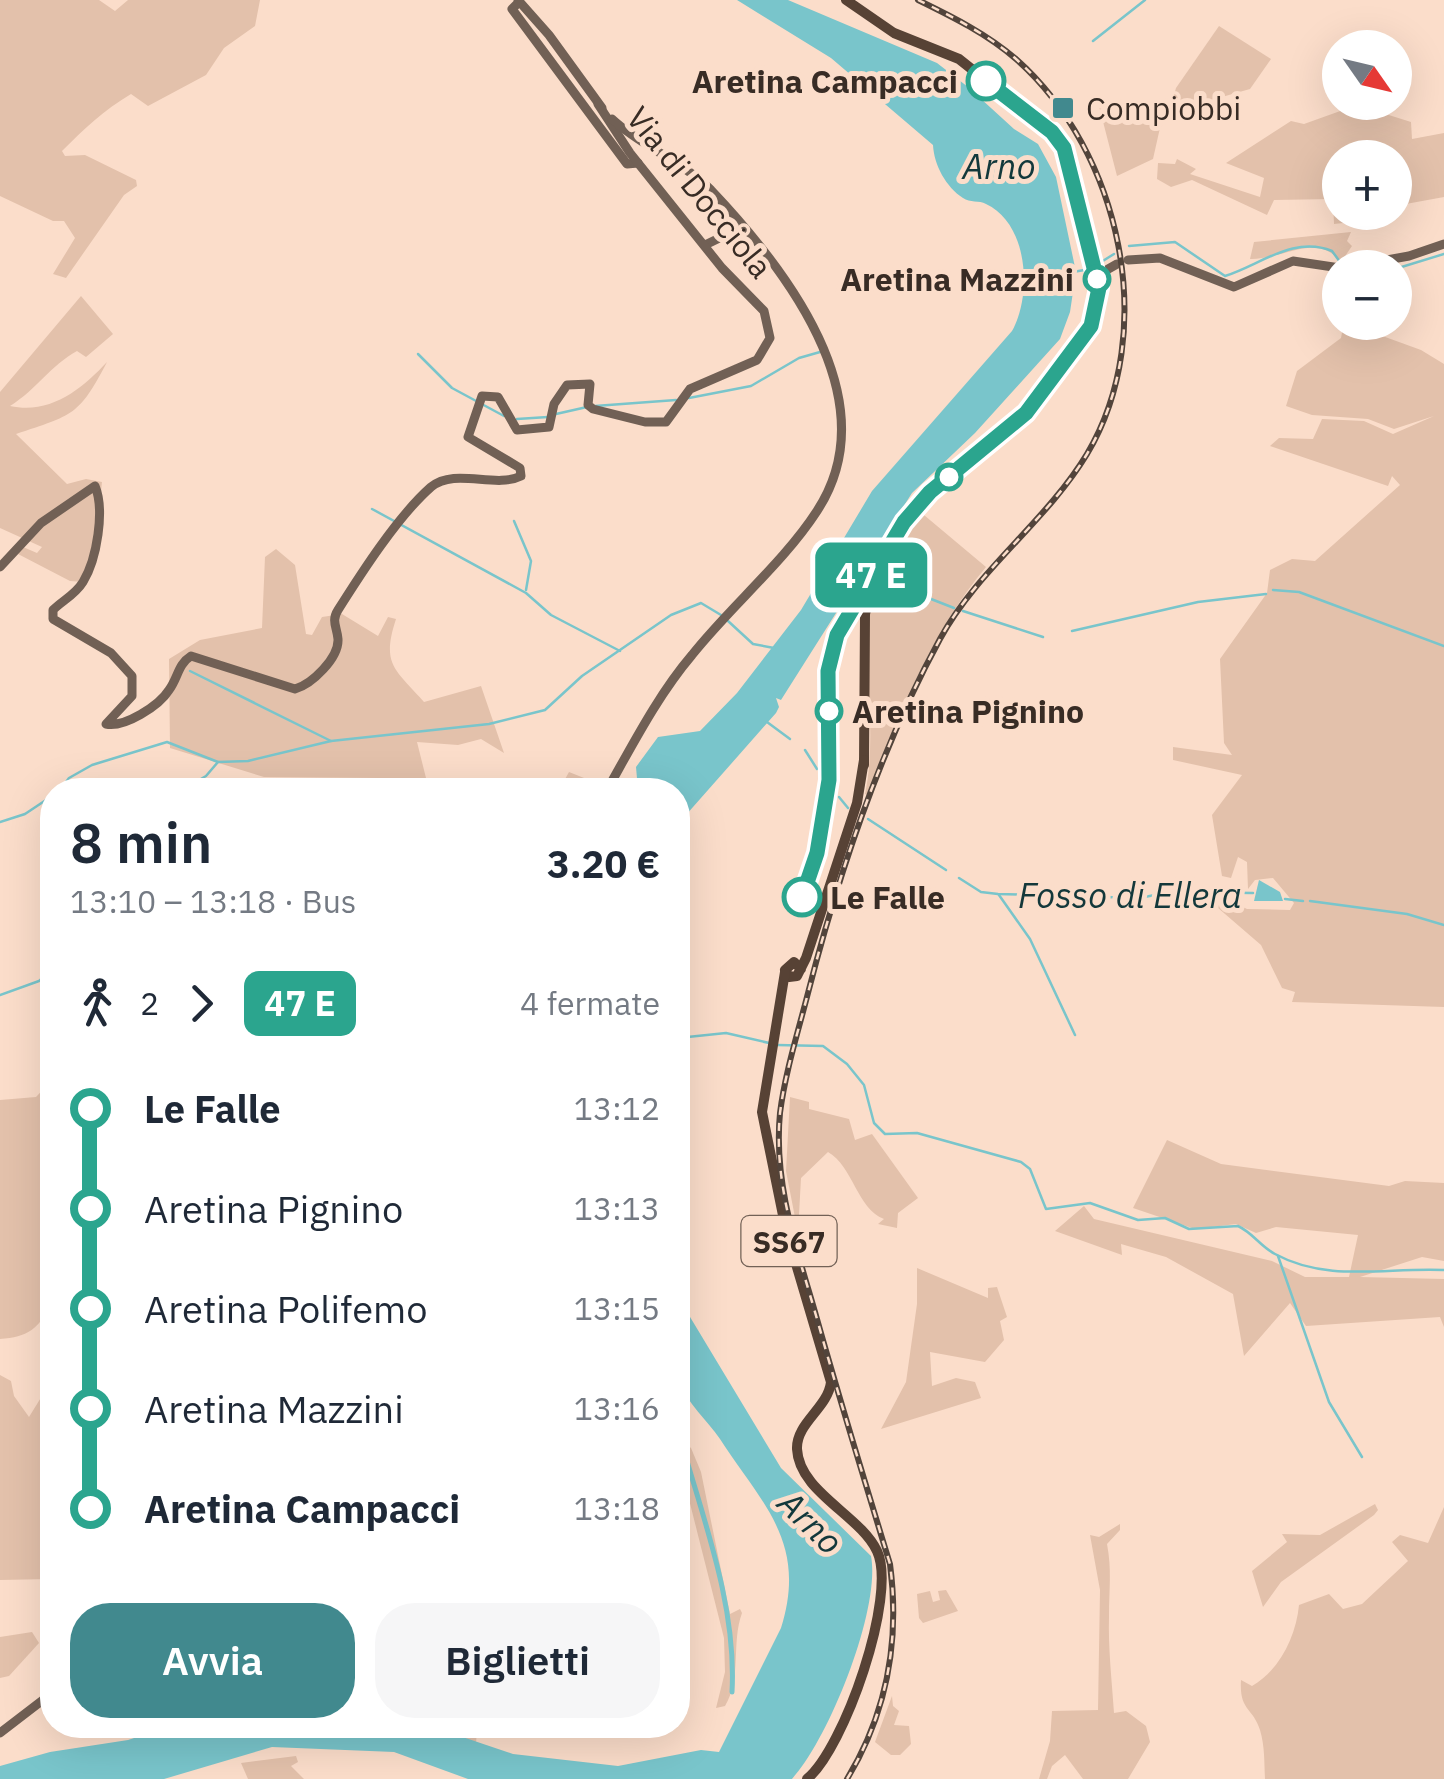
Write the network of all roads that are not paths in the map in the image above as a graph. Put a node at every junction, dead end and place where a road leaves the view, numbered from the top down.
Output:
1 (846, 0) edge
2 (519, 1) edge
3 (598, 104) junction
4 (638, 163) junction
5 (742, 227) junction
6 (1444, 244) edge
7 (705, 245) junction
8 (1412, 255) edge
9 (1128, 260) dead end
10 (1117, 264) dead end
11 (1322, 264) edge
12 (1096, 276) junction
13 (886, 550) junction
14 (0, 566) edge
15 (864, 765) junction
16 (614, 778) edge
17 (40, 1702) edge
18 (0, 1733) edge
19 (807, 1779) edge

1 - 12 main road
2 - 3 street
2 - 4 street
3 - 4 street, Via di Docciola
3 - 5 street
4 - 7 street, Via di Docciola
5 - 7 street
5 - 16 street
6 - 8 street
7 - 14 street, Via di Docciola
9 - 11 street
10 - 12 street
12 - 13 main road
13 - 15 main road
13 - 15 main road
15 - 19 main road, SS67
17 - 18 street

